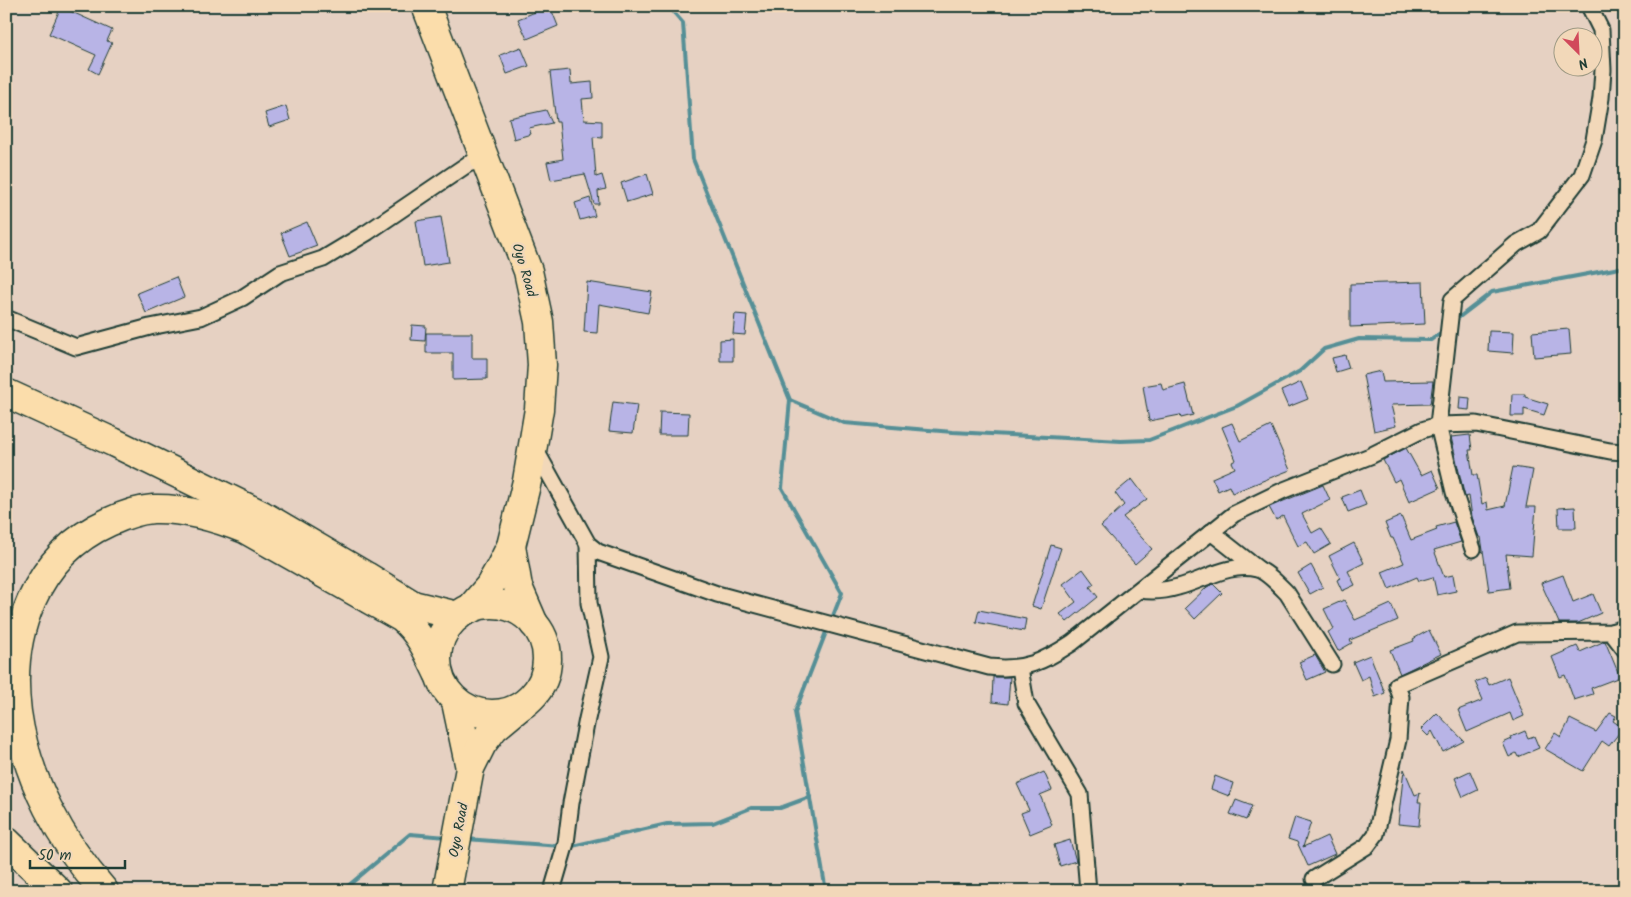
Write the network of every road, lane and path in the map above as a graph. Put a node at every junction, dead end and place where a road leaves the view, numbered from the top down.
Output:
1 (426, 6) edge
2 (1589, 6) edge
3 (485, 159) junction
4 (6, 318) edge
5 (6, 393) edge
6 (1438, 425) junction
7 (534, 446) junction
8 (1625, 452) edge
9 (1211, 532) junction
10 (588, 544) junction
11 (510, 546) junction
12 (1473, 549) dead end
13 (1258, 569) junction
14 (1140, 590) junction
15 (464, 612) junction
16 (534, 624) junction
17 (1618, 630) edge
18 (1625, 650) edge
19 (1332, 664) dead end
20 (1020, 668) junction
21 (438, 673) junction
22 (456, 702) junction
23 (518, 708) junction
24 (470, 768) junction
25 (6, 841) edge
26 (1314, 879) dead end
27 (58, 891) edge
28 (104, 891) edge
29 (447, 891) edge
30 (552, 891) edge
31 (1088, 891) edge

1 - 3 highway, Oyo Road
2 - 6 street
3 - 4 street
3 - 7 highway, Oyo Road
5 - 15 highway
6 - 8 street
6 - 9 street
6 - 12 street
7 - 10 street
7 - 11 highway, Oyo Road
9 - 13 street
9 - 14 street
10 - 20 street
10 - 30 street
11 - 15 highway, Oyo Road
11 - 16 highway, Oyo Road
13 - 14 street
13 - 19 street
14 - 20 street
15 - 16 highway
15 - 21 highway
16 - 23 highway
17 - 18 street
17 - 26 street
20 - 31 street
21 - 22 highway
21 - 28 highway
22 - 23 highway
22 - 24 highway, Oyo Road
23 - 24 highway, Oyo Road
24 - 29 highway, Oyo Road
25 - 27 highway

